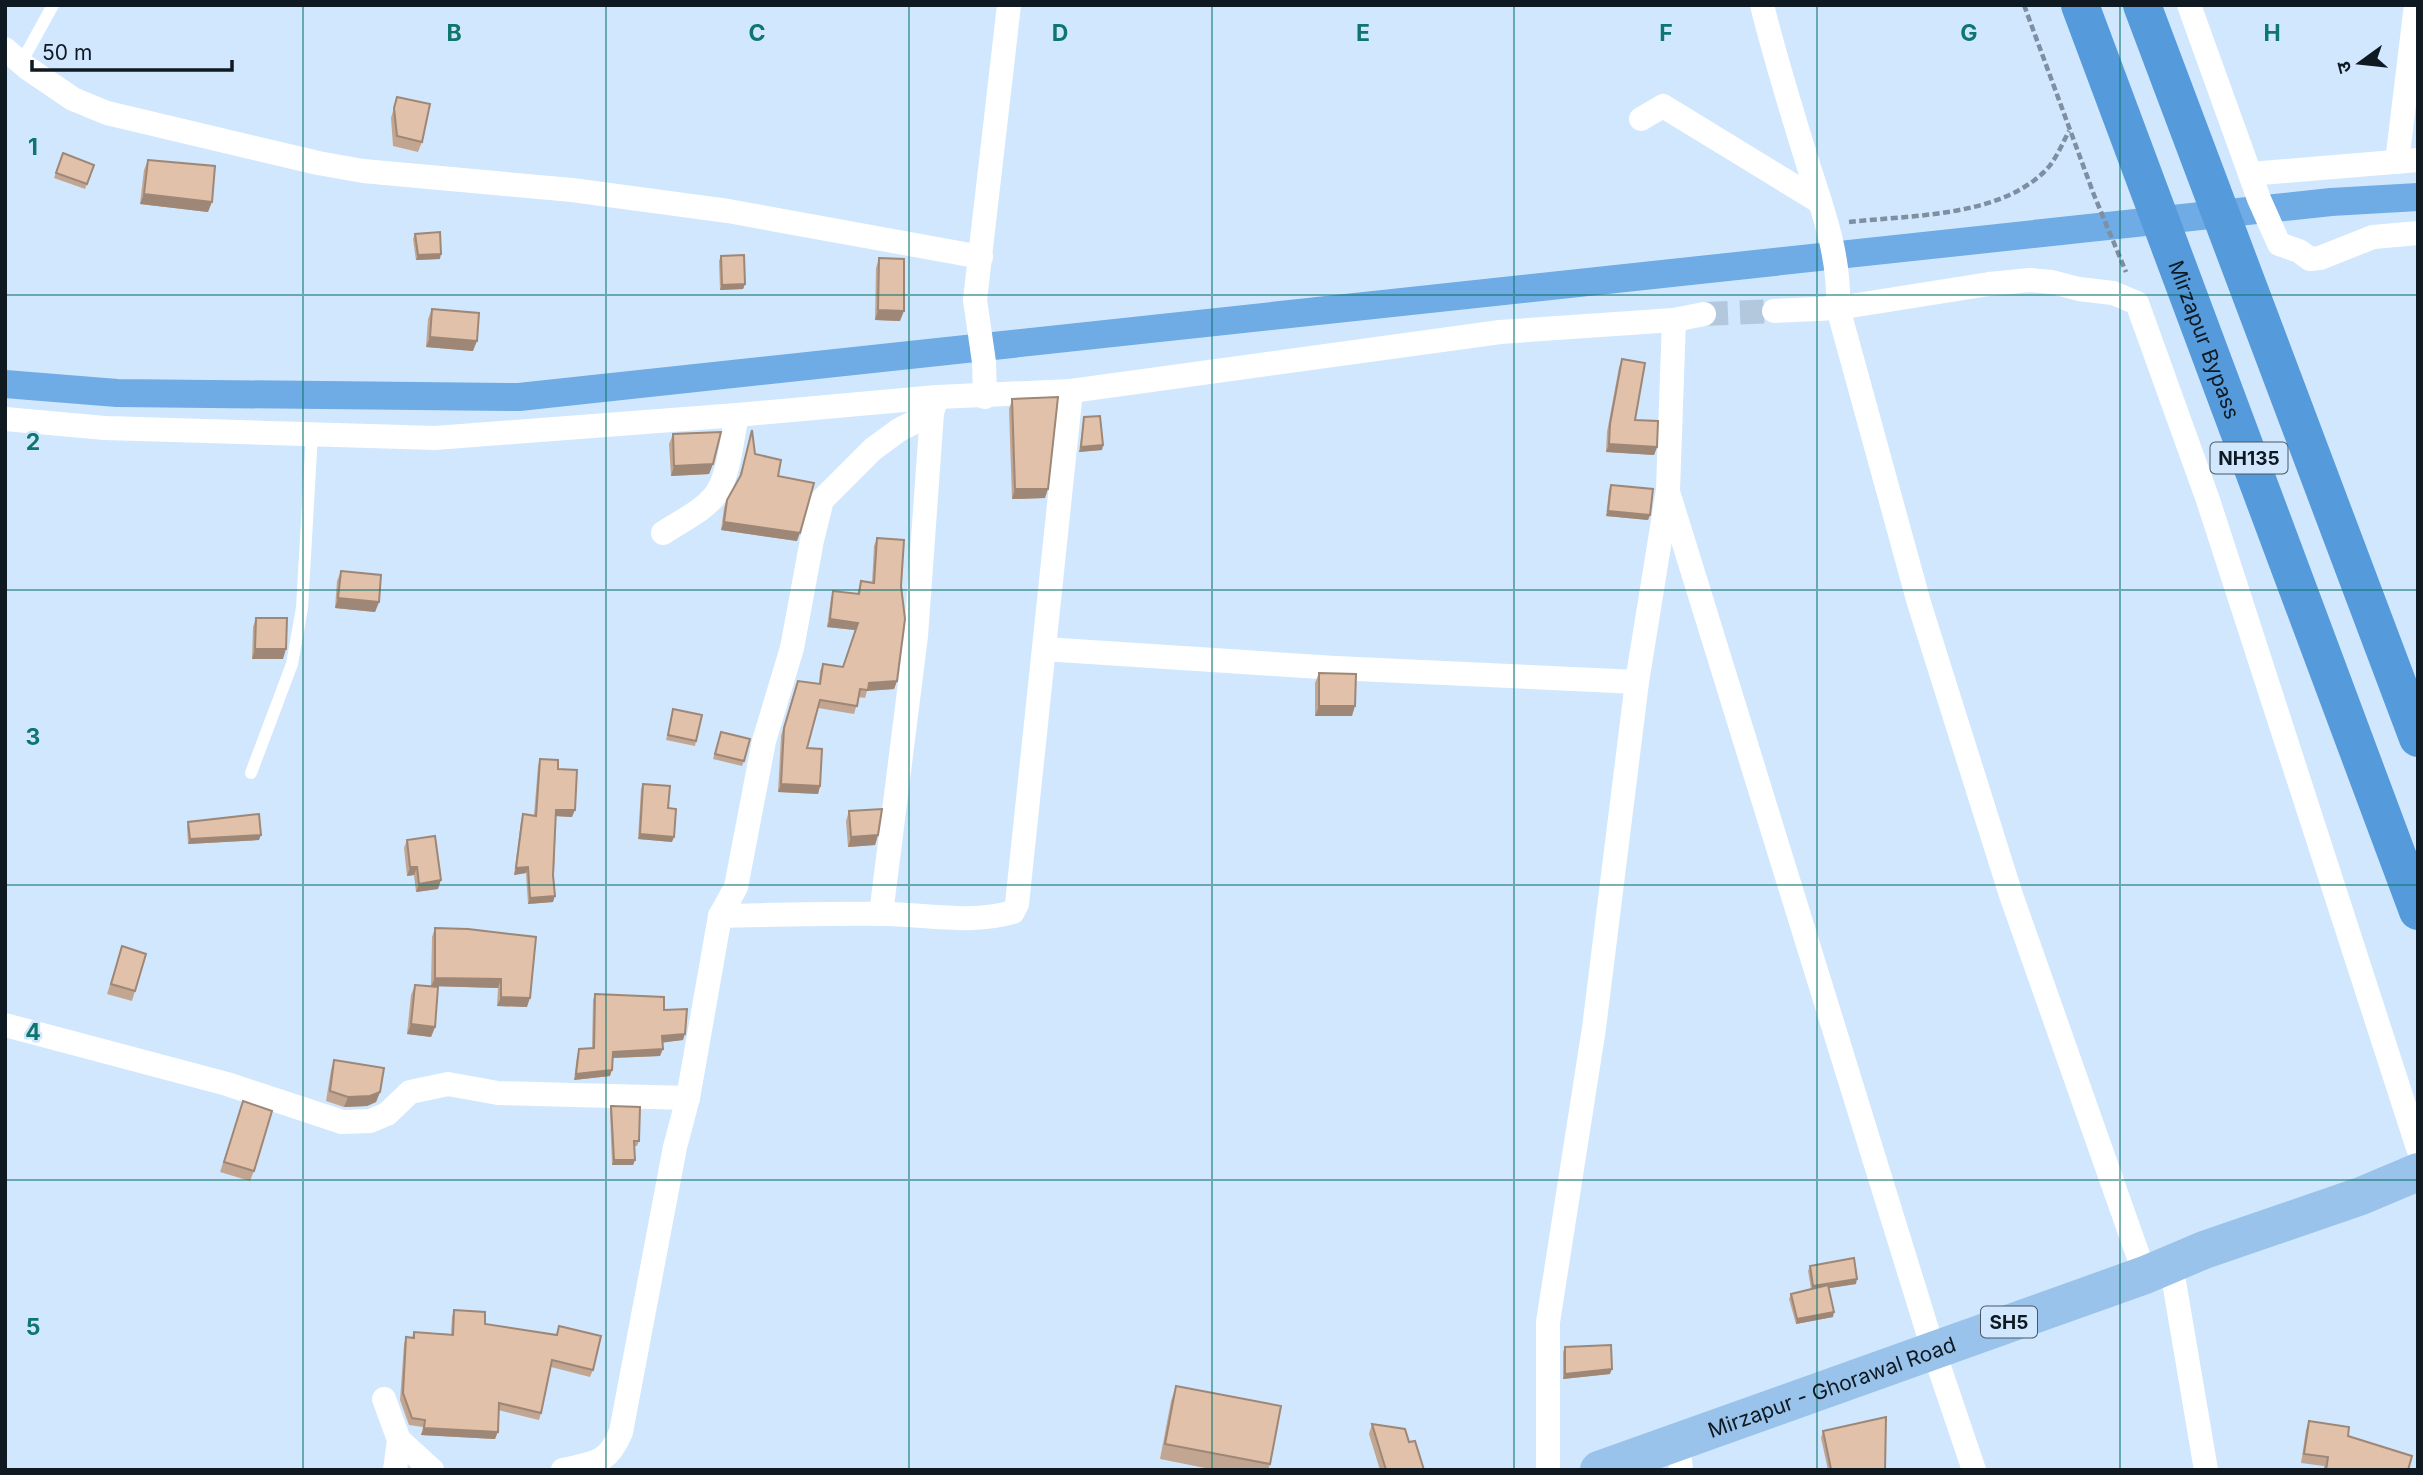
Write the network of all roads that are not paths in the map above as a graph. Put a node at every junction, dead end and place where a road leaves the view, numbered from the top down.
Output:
1 (53, 5) edge
2 (1009, 5) edge
3 (1762, 5) edge
4 (2080, 5) edge
5 (2142, 5) edge
6 (2189, 5) edge
7 (2416, 5) edge
8 (13, 56) edge
9 (1641, 119) dead end
10 (2408, 161) edge
11 (2250, 174) junction
12 (1826, 221) junction
13 (2418, 233) edge
14 (981, 257) junction
15 (1838, 308) junction
16 (1774, 312) tunnel mouth
17 (1704, 314) tunnel mouth
18 (1674, 320) junction
19 (1071, 391) junction
20 (985, 397) junction
21 (935, 405) junction
22 (737, 415) junction
23 (5, 419) edge
24 (312, 434) junction
25 (1668, 490) junction
26 (663, 533) dead end
27 (1044, 649) junction
28 (1637, 681) junction
29 (2418, 738) edge
30 (251, 773) dead end
31 (2418, 911) edge
32 (881, 914) junction
33 (720, 915) junction
34 (5, 1026) edge
35 (688, 1098) junction
36 (2418, 1148) edge
37 (2418, 1172) edge
38 (2158, 1269) junction
39 (1933, 1349) junction
40 (384, 1399) dead end
41 (399, 1440) junction
42 (1679, 1456) edge
43 (616, 1460) edge
44 (396, 1470) edge
45 (432, 1470) edge
46 (563, 1470) edge
47 (1548, 1470) edge
48 (1599, 1470) edge
49 (1974, 1470) edge
50 (2206, 1470) edge

1 - 8 lane
2 - 14 street
3 - 12 street
4 - 31 highway, Mirzapur Bypass / NH135
5 - 29 highway, NH135
6 - 11 street
7 - 10 street
8 - 14 street
9 - 12 street
10 - 11 street
11 - 13 street
12 - 15 street
14 - 20 street
15 - 16 street
15 - 36 street
15 - 38 street
17 - 18 street
18 - 19 street
18 - 25 street
19 - 20 street
19 - 27 street
20 - 21 street
21 - 22 street
21 - 32 street
21 - 33 street
22 - 24 street
22 - 26 street
23 - 24 street
24 - 30 lane
25 - 28 street
25 - 39 street
27 - 28 street
27 - 32 street
28 - 47 street
32 - 33 street
33 - 35 street
34 - 35 street
35 - 43 street
37 - 38 main road, Mirzapur - Ghorawal Road / SH5
38 - 39 main road, Mirzapur - Ghorawal Road / SH5
38 - 50 street
39 - 42 main road, Mirzapur - Ghorawal Road / SH5
39 - 49 street
40 - 41 street
41 - 44 street
41 - 45 street
42 - 48 main road, Mirzapur - Ghorawal Road / SH5
43 - 46 street

